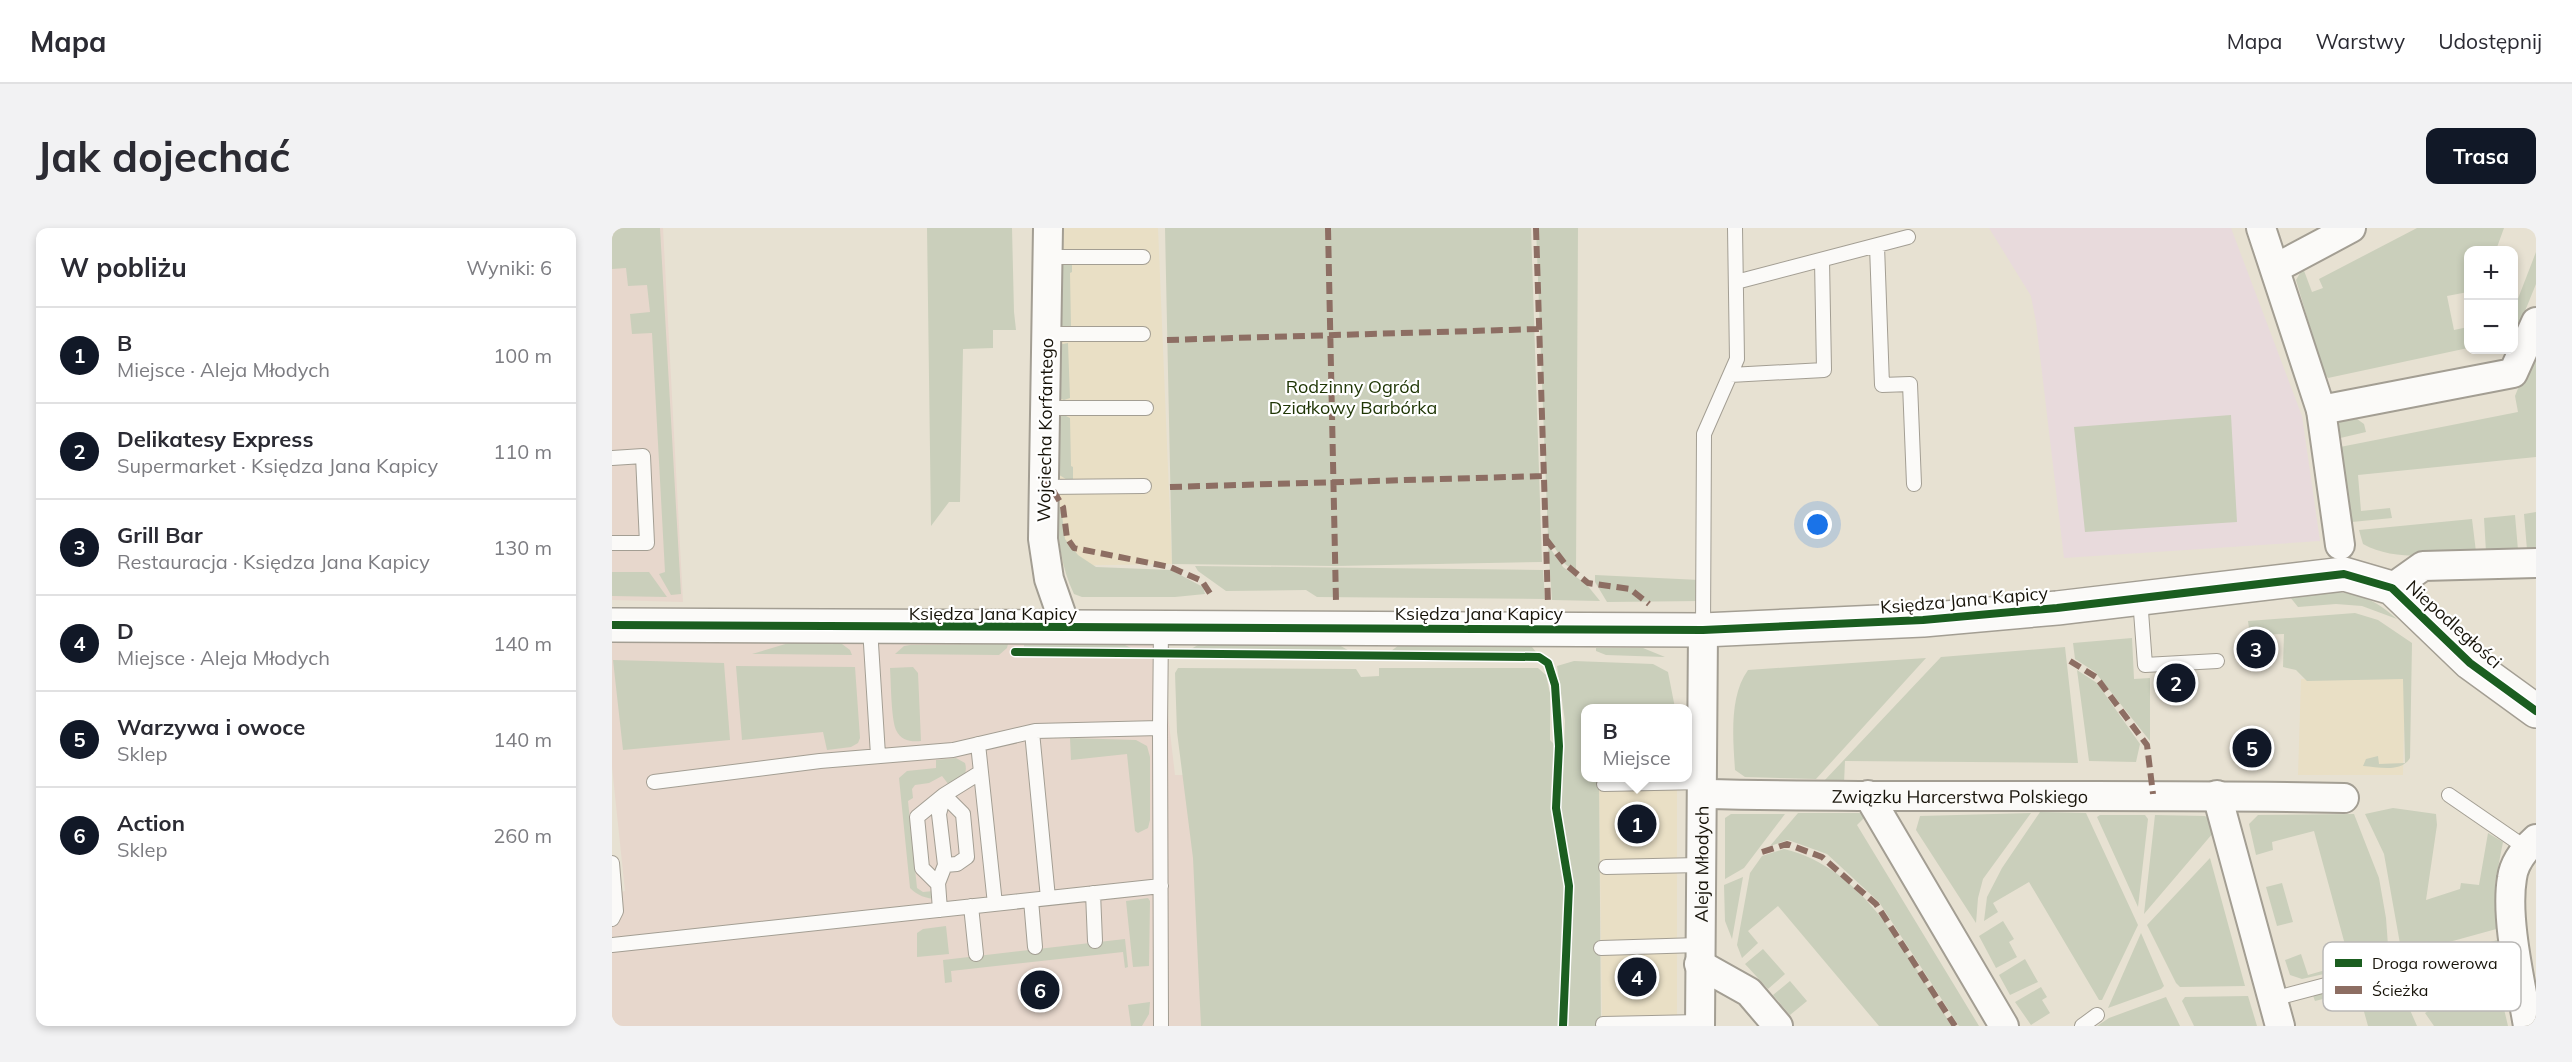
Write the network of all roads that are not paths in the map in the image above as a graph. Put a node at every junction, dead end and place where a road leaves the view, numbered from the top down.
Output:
1 (1048, 228) edge
2 (1735, 228) edge
3 (2261, 228) edge
4 (2351, 228) edge
5 (1908, 237) dead end
6 (1877, 246) junction
7 (1143, 256) dead end
8 (1047, 257) junction
9 (1822, 260) junction
10 (2276, 268) junction
11 (1736, 282) junction
12 (2536, 322) edge
13 (1046, 334) junction
14 (1143, 334) dead end
15 (1730, 375) junction
16 (1044, 408) junction
17 (1146, 408) dead end
18 (2321, 410) junction
19 (612, 458) edge
20 (1914, 484) dead end
21 (1144, 486) dead end
22 (1044, 487) junction
23 (612, 543) edge
24 (2342, 559) junction
25 (2536, 563) edge
26 (2392, 588) junction
27 (2140, 598) junction
28 (612, 625) edge
29 (870, 627) junction
30 (1066, 628) junction
31 (1161, 628) junction
32 (1703, 630) junction
33 (2217, 661) dead end
34 (2536, 711) edge
35 (1160, 728) junction
36 (1032, 732) junction
37 (978, 744) junction
38 (878, 755) junction
39 (981, 772) junction
40 (654, 782) dead end
41 (1604, 784) dead end
42 (1704, 788) junction
43 (944, 795) junction
44 (1868, 795) junction
45 (2217, 795) junction
46 (2449, 795) dead end
47 (2344, 798) dead end
48 (2531, 844) edge
49 (612, 863) edge
50 (945, 865) junction
51 (1700, 865) junction
52 (1606, 867) dead end
53 (938, 884) junction
54 (1161, 886) junction
55 (1093, 893) junction
56 (1048, 898) junction
57 (1031, 900) junction
58 (995, 904) junction
59 (971, 906) junction
60 (940, 909) junction
61 (612, 919) edge
62 (1095, 941) dead end
63 (2515, 942) edge
64 (612, 945) edge
65 (1035, 947) dead end
66 (1601, 948) dead end
67 (976, 954) dead end
68 (1699, 955) junction
69 (2521, 982) edge
70 (2323, 991) edge
71 (2277, 1013) edge
72 (2097, 1015) dead end
73 (1603, 1024) dead end
74 (1700, 1024) edge
75 (1161, 1026) edge
76 (1778, 1026) edge
77 (2004, 1026) edge
78 (2082, 1026) edge
79 (2528, 1026) edge

1 - 8 street, Wojciecha Korfantego
2 - 11 lane
3 - 10 street
4 - 10 street
5 - 6 lane
6 - 9 lane
6 - 20 lane
7 - 8 lane
8 - 13 street, Wojciecha Korfantego
9 - 11 lane
9 - 15 lane
10 - 18 street
11 - 15 lane
12 - 18 street
13 - 14 lane
13 - 16 street, Wojciecha Korfantego
15 - 32 lane
16 - 17 lane
16 - 22 street, Wojciecha Korfantego
18 - 24 street
19 - 23 lane
21 - 22 lane
22 - 30 street, Wojciecha Korfantego
24 - 26 street, Niepodległości
24 - 27 street, Księdza Jana Kapicy
25 - 26 street, Niepodległości
26 - 34 street, Niepodległości
27 - 32 street, Księdza Jana Kapicy
27 - 33 lane
28 - 29 street, Księdza Jana Kapicy
29 - 30 street, Księdza Jana Kapicy
29 - 38 lane
30 - 31 street, Księdza Jana Kapicy
31 - 32 street, Księdza Jana Kapicy
31 - 35 lane
32 - 42 street, Aleja Młodych
35 - 36 lane
35 - 54 lane
36 - 37 lane
36 - 56 lane
37 - 38 lane
37 - 39 lane
38 - 40 lane
39 - 43 lane
39 - 58 lane
41 - 42 lane
42 - 44 street, Związku Harcerstwa Polskiego
42 - 51 street, Aleja Młodych
43 - 50 lane
43 - 50 lane
43 - 53 lane
44 - 45 street, Związku Harcerstwa Polskiego
44 - 77 street
45 - 47 street, Związku Harcerstwa Polskiego
45 - 71 street
46 - 48 lane
48 - 63 street
49 - 61 lane
50 - 53 lane
51 - 52 lane
51 - 68 street, Aleja Młodych
53 - 60 lane
54 - 55 lane
54 - 75 lane
55 - 56 lane
55 - 62 lane
56 - 57 lane
57 - 58 lane
57 - 65 lane
58 - 59 lane
59 - 60 lane
59 - 67 lane
60 - 64 lane
66 - 68 lane
68 - 74 street, Aleja Młodych
68 - 76 street
69 - 79 street
70 - 71 lane
72 - 78 lane
73 - 74 lane

